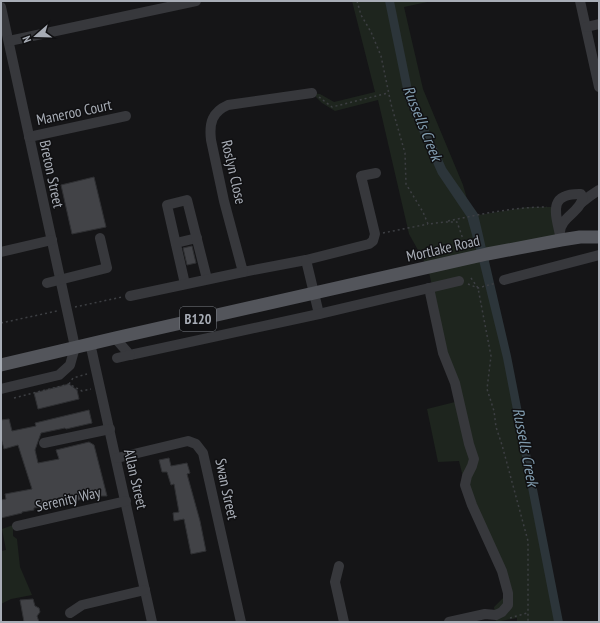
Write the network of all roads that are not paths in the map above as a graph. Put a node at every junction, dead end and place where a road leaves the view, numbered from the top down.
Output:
1 (196, 1) edge
2 (580, 1) edge
3 (1, 7) edge
4 (599, 24) edge
5 (586, 27) junction
6 (8, 41) junction
7 (599, 86) edge
8 (312, 93) road end
9 (126, 116) dead end
10 (29, 137) junction
11 (376, 172) dead end
12 (599, 190) edge
13 (580, 199) junction
14 (599, 231) edge
15 (560, 236) junction
16 (580, 237) junction
17 (599, 237) edge
18 (100, 238) dead end
19 (197, 238) junction
20 (52, 240) junction
21 (176, 243) junction
22 (1, 252) edge
23 (599, 255) edge
24 (306, 260) junction
25 (242, 272) junction
26 (207, 279) junction
27 (60, 280) junction
28 (504, 280) road end
29 (459, 281) road end
30 (47, 283) dead end
31 (185, 284) junction
32 (429, 288) junction
33 (314, 294) junction
34 (130, 296) dead end
35 (320, 314) junction
36 (115, 338) junction
37 (90, 344) junction
38 (75, 347) junction
39 (130, 355) junction
40 (117, 358) dead end
41 (1, 365) edge
42 (1, 389) edge
43 (110, 429) junction
44 (44, 443) dead end
45 (117, 458) junction
46 (126, 501) junction
47 (15, 525) dead end
48 (339, 566) dead end
49 (145, 590) junction
50 (70, 613) dead end
51 (152, 622) edge
52 (241, 622) edge
53 (344, 622) edge
54 (449, 622) edge

1 - 6 street
2 - 5 street
3 - 6 street, Breton Street
4 - 5 street
5 - 7 street
6 - 10 street, Breton Street
8 - 25 street, Roslyn Close
9 - 10 street, Maneroo Court
10 - 20 street, Breton Street
11 - 24 street
12 - 13 street
13 - 15 street
13 - 15 street
14 - 16 main road, Mortlake Road / B120
15 - 16 main road, Mortlake Road / B120
15 - 33 main road, Mortlake Road / B120
16 - 17 main road, Mortlake Road / B120
18 - 27 street
19 - 21 street
19 - 21 street
19 - 26 street
20 - 22 street
20 - 27 street, Breton Street
21 - 31 street
23 - 28 street
24 - 25 street
24 - 33 street
25 - 26 street
26 - 31 street
27 - 30 street
27 - 38 street, Breton Street
29 - 32 street
31 - 34 street
32 - 35 street
32 - 54 street
33 - 35 street
33 - 36 main road, Mortlake Road / B120
35 - 39 street
36 - 37 main road, Mortlake Road / B120
36 - 39 street
37 - 38 main road, Mortlake Road / B120
37 - 43 street, Allan Street
38 - 41 main road, Mortlake Road / B120
38 - 42 street
39 - 40 street
43 - 44 street
43 - 45 street, Allan Street
45 - 46 street, Allan Street
45 - 52 street, Swan Street
46 - 47 street, Serenity Way
46 - 49 street, Allan Street
48 - 53 street
49 - 50 street
49 - 51 street, Allan Street

